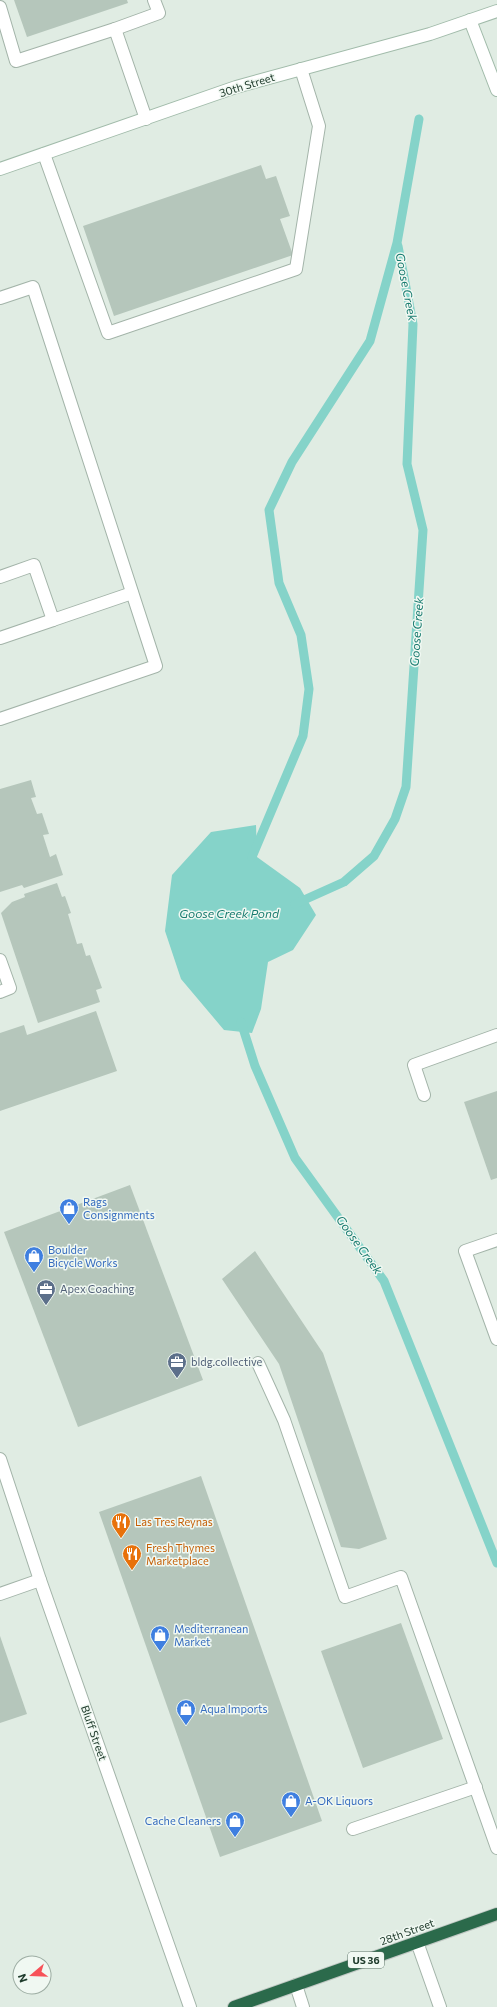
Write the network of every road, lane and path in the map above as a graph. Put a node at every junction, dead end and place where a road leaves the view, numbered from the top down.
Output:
1 (154, 0) edge
2 (0, 7) edge
3 (497, 11) edge
4 (470, 20) junction
5 (115, 29) junction
6 (301, 69) junction
7 (497, 90) edge
8 (146, 119) junction
9 (44, 154) junction
10 (0, 169) edge
11 (0, 298) edge
12 (1, 574) edge
13 (132, 593) junction
14 (53, 620) junction
15 (0, 638) edge
16 (0, 719) edge
17 (0, 960) edge
18 (0, 992) edge
19 (497, 1036) edge
20 (424, 1095) dead end
21 (497, 1240) edge
22 (497, 1339) edge
23 (258, 1363) dead end
24 (0, 1459) edge
25 (40, 1580) junction
26 (0, 1594) edge
27 (476, 1786) junction
28 (353, 1829) dead end
29 (497, 1848) edge
30 (497, 1914) edge
31 (417, 1942) junction
32 (296, 1985) junction
33 (190, 2007) edge
34 (234, 2007) edge
35 (303, 2007) edge
36 (440, 2007) edge

1 - 5 street
2 - 5 street
3 - 4 street, 30th Street
4 - 6 street, 30th Street
4 - 7 street
5 - 8 street
6 - 8 street, 30th Street
6 - 9 street
8 - 9 street, 30th Street
9 - 10 street, 30th Street
11 - 13 street
12 - 14 street
13 - 14 street
13 - 16 street
14 - 15 street
17 - 18 street
19 - 20 street
21 - 22 street
23 - 27 street
24 - 25 street, Bluff Street
25 - 26 street
25 - 33 street, Bluff Street
27 - 28 street
27 - 29 street
30 - 31 highway, 28th Street / US 36
31 - 32 highway, 28th Street / US 36
31 - 36 street
32 - 34 highway, 28th Street / US 36
32 - 35 street

